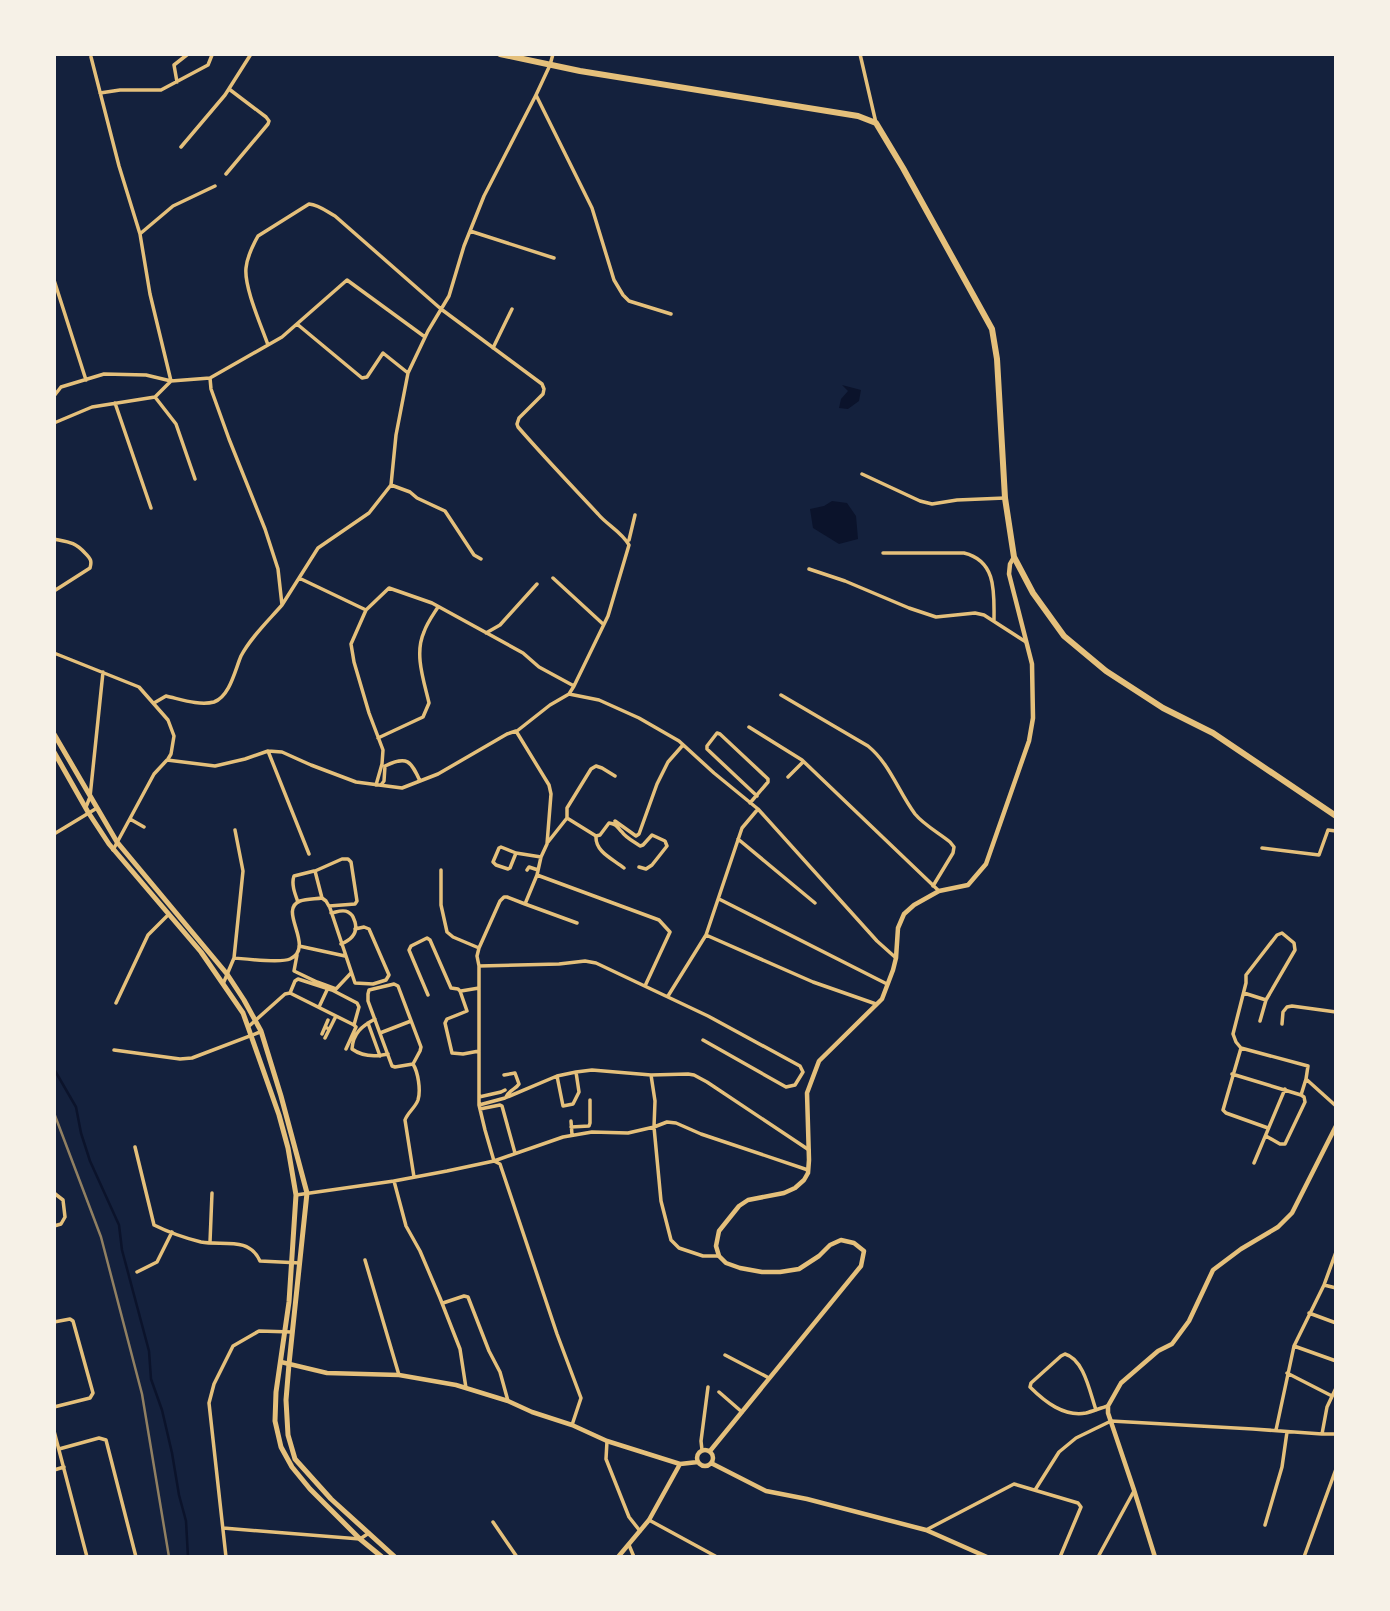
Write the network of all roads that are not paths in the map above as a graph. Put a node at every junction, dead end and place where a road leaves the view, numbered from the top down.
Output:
1 (188, 54) edge
2 (205, 54) edge
3 (213, 54) edge
4 (251, 54) edge
5 (500, 54) edge
6 (552, 54) edge
7 (860, 54) edge
8 (91, 57) dead end
9 (550, 65) junction
10 (177, 82) junction
11 (229, 89) junction
12 (100, 93) junction
13 (536, 95) junction
14 (876, 123) junction
15 (181, 146) dead end
16 (226, 174) dead end
17 (215, 187) dead end
18 (470, 231) junction
19 (141, 233) junction
20 (554, 258) dead end
21 (54, 280) edge
22 (441, 309) junction
23 (512, 309) dead end
24 (671, 314) dead end
25 (297, 324) junction
26 (425, 337) junction
27 (268, 345) junction
28 (493, 348) junction
29 (408, 373) junction
30 (210, 378) junction
31 (86, 380) junction
32 (171, 381) junction
33 (54, 396) edge
34 (156, 397) junction
35 (115, 403) junction
36 (54, 423) edge
37 (862, 474) dead end
38 (195, 479) dead end
39 (391, 485) junction
40 (1005, 498) junction
41 (151, 508) dead end
42 (635, 515) dead end
43 (54, 539) edge
44 (628, 542) junction
45 (883, 553) dead end
46 (1014, 557) junction
47 (481, 559) dead end
48 (809, 569) dead end
49 (299, 578) junction
50 (553, 578) dead end
51 (537, 584) dead end
52 (54, 591) edge
53 (282, 604) junction
54 (438, 607) junction
55 (366, 610) junction
56 (994, 620) junction
57 (603, 625) junction
58 (485, 633) junction
59 (1026, 642) junction
60 (54, 653) edge
61 (103, 672) junction
62 (574, 686) junction
63 (569, 694) junction
64 (781, 695) dead end
65 (154, 703) junction
66 (749, 727) dead end
67 (516, 731) junction
68 (54, 734) edge
69 (378, 738) junction
70 (683, 745) junction
71 (268, 751) junction
72 (54, 752) edge
73 (167, 760) junction
74 (68, 761) junction
75 (803, 762) junction
76 (61, 765) junction
77 (615, 776) dead end
78 (788, 777) dead end
79 (420, 781) junction
80 (378, 786) junction
81 (757, 796) junction
82 (90, 797) junction
83 (750, 803) junction
84 (96, 808) junction
85 (758, 809) junction
86 (87, 810) junction
87 (1336, 816) edge
88 (567, 818) junction
89 (130, 819) junction
90 (615, 821) dead end
91 (144, 827) dead end
92 (235, 830) dead end
93 (1336, 831) edge
94 (54, 834) edge
95 (596, 836) junction
96 (738, 839) junction
97 (117, 842) junction
98 (547, 844) junction
99 (1262, 848) dead end
100 (113, 850) junction
101 (516, 853) junction
102 (309, 854) dead end
103 (541, 857) junction
104 (639, 867) dead end
105 (624, 868) dead end
106 (442, 870) dead end
107 (527, 870) dead end
108 (315, 871) junction
109 (537, 872) junction
110 (150, 881) junction
111 (143, 885) junction
112 (933, 886) junction
113 (939, 891) junction
114 (322, 898) junction
115 (719, 899) junction
116 (298, 902) junction
117 (815, 903) dead end
118 (525, 904) junction
119 (172, 906) junction
120 (329, 906) junction
121 (331, 913) junction
122 (168, 915) junction
123 (577, 923) dead end
124 (355, 929) junction
125 (706, 935) junction
126 (341, 944) junction
127 (299, 946) junction
128 (479, 948) junction
129 (204, 950) junction
130 (298, 953) junction
131 (345, 956) junction
132 (234, 958) junction
133 (896, 958) junction
134 (479, 966) junction
135 (351, 973) junction
136 (227, 974) junction
137 (223, 984) junction
138 (887, 984) junction
139 (645, 986) junction
140 (479, 988) junction
141 (327, 989) junction
142 (460, 991) junction
143 (290, 993) junction
144 (1244, 993) junction
145 (428, 995) dead end
146 (668, 996) junction
147 (1266, 1000) junction
148 (116, 1003) dead end
149 (876, 1004) junction
150 (319, 1007) junction
151 (467, 1012) junction
152 (480, 1012) junction
153 (1336, 1012) edge
154 (336, 1016) junction
155 (375, 1019) junction
156 (328, 1020) dead end
157 (256, 1021) junction
158 (411, 1021) junction
159 (1260, 1021) dead end
160 (368, 1023) junction
161 (1282, 1024) dead end
162 (354, 1025) junction
163 (248, 1027) junction
164 (327, 1028) junction
165 (261, 1031) junction
166 (380, 1033) junction
167 (251, 1035) junction
168 (323, 1036) dead end
169 (703, 1040) dead end
170 (1241, 1048) junction
171 (345, 1049) dead end
172 (114, 1050) dead end
173 (479, 1051) junction
174 (388, 1054) junction
175 (380, 1056) junction
176 (413, 1064) junction
177 (576, 1072) junction
178 (651, 1074) junction
179 (1232, 1074) junction
180 (504, 1075) dead end
181 (558, 1076) junction
182 (1306, 1079) junction
183 (1285, 1089) junction
184 (505, 1090) dead end
185 (1301, 1095) junction
186 (479, 1097) junction
187 (505, 1098) junction
188 (590, 1100) dead end
189 (1336, 1106) edge
190 (480, 1107) junction
191 (571, 1121) dead end
192 (1336, 1126) edge
193 (571, 1127) junction
194 (654, 1127) junction
195 (1268, 1128) junction
196 (572, 1135) junction
197 (1265, 1136) junction
198 (135, 1147) dead end
199 (809, 1150) junction
200 (515, 1153) junction
201 (494, 1161) junction
202 (1254, 1163) dead end
203 (808, 1170) junction
204 (414, 1177) junction
205 (394, 1181) junction
206 (54, 1193) edge
207 (212, 1194) dead end
208 (307, 1194) junction
209 (296, 1195) junction
210 (54, 1226) edge
211 (172, 1232) junction
212 (209, 1242) junction
213 (1336, 1252) edge
214 (719, 1256) junction
215 (365, 1260) dead end
216 (292, 1262) junction
217 (300, 1263) junction
218 (137, 1272) dead end
219 (1324, 1285) junction
220 (1336, 1288) edge
221 (443, 1303) junction
222 (1309, 1313) junction
223 (54, 1322) edge
224 (1336, 1324) edge
225 (289, 1331) junction
226 (1294, 1346) junction
227 (725, 1355) dead end
228 (1336, 1361) edge
229 (281, 1362) junction
230 (289, 1364) junction
231 (1287, 1373) junction
232 (398, 1375) junction
233 (769, 1378) junction
234 (708, 1387) dead end
235 (466, 1388) junction
236 (1336, 1388) edge
237 (719, 1392) dead end
238 (1332, 1396) junction
239 (508, 1401) junction
240 (1108, 1406) junction
241 (54, 1407) edge
242 (1096, 1410) junction
243 (742, 1412) junction
244 (1111, 1421) junction
245 (572, 1425) junction
246 (1276, 1430) junction
247 (54, 1431) edge
248 (1287, 1431) junction
249 (1322, 1434) junction
250 (1336, 1434) edge
251 (607, 1441) junction
252 (59, 1449) junction
253 (702, 1450) junction
254 (710, 1451) junction
255 (698, 1462) junction
256 (711, 1463) junction
257 (680, 1464) junction
258 (64, 1467) junction
259 (1336, 1469) edge
260 (54, 1470) edge
261 (1035, 1490) junction
262 (1135, 1490) junction
263 (649, 1520) junction
264 (493, 1522) dead end
265 (1265, 1525) dead end
266 (223, 1528) junction
267 (926, 1530) junction
268 (640, 1531) junction
269 (369, 1533) junction
270 (360, 1539) junction
271 (629, 1545) junction
272 (391, 1556) edge
273 (87, 1557) edge
274 (136, 1557) edge
275 (226, 1557) edge
276 (382, 1557) edge
277 (517, 1557) edge
278 (618, 1557) edge
279 (634, 1557) edge
280 (717, 1557) edge
281 (987, 1557) edge
282 (1060, 1557) edge
283 (1098, 1557) edge
284 (1155, 1557) edge
285 (1304, 1557) edge

1 - 10 street
2 - 3 street
3 - 10 street
4 - 11 street
5 - 9 main road
6 - 9 street
7 - 14 street
8 - 12 street
9 - 13 street
9 - 14 main road
10 - 12 street
11 - 15 street
11 - 16 street
12 - 19 street
13 - 18 street
13 - 24 street
14 - 40 main road
17 - 19 street
18 - 20 street
18 - 22 street
19 - 32 street
21 - 31 street
22 - 26 street
22 - 27 street
22 - 28 street
23 - 28 street
25 - 26 street
25 - 27 street
25 - 29 street
26 - 29 street
27 - 30 street
28 - 44 street
29 - 39 street
30 - 32 street
30 - 53 street
31 - 32 street
31 - 33 street
32 - 34 street
34 - 35 street
34 - 38 street
35 - 36 street
35 - 41 street
37 - 40 street
39 - 47 street
39 - 49 street
40 - 46 main road
42 - 44 street
43 - 52 street
44 - 57 street
45 - 56 street
46 - 59 street
46 - 87 main road
48 - 56 street
49 - 53 street
49 - 55 street
50 - 57 street
51 - 58 street
53 - 65 street
54 - 55 street
54 - 58 street
54 - 69 street
55 - 69 street
56 - 59 street
57 - 62 street
58 - 62 street
59 - 113 street
60 - 61 street
61 - 65 street
61 - 82 street
62 - 63 street
63 - 67 street
63 - 70 street
64 - 112 street
65 - 73 street
66 - 75 street
67 - 79 street
67 - 98 street
68 - 74 main road
69 - 80 street
70 - 83 street
70 - 90 street
71 - 73 street
71 - 80 street
71 - 102 street
72 - 76 main road
73 - 89 street
74 - 76 main road
74 - 82 main road
75 - 78 street
75 - 112 street
76 - 86 main road
77 - 88 street
79 - 80 street
79 - 80 street
81 - 81 street
81 - 83 street
82 - 84 main road
82 - 86 street
83 - 85 street
84 - 86 street
84 - 97 main road
85 - 96 street
85 - 133 street
86 - 94 street
86 - 100 main road
88 - 95 street
88 - 98 street
89 - 91 street
89 - 97 street
92 - 132 street
93 - 99 street
95 - 104 street
95 - 105 street
96 - 115 street
96 - 117 street
97 - 100 street
97 - 110 main road
98 - 103 street
100 - 111 main road
101 - 101 street
101 - 103 street
103 - 109 street
106 - 128 street
107 - 109 street
108 - 114 street
108 - 116 street
108 - 120 street
109 - 118 street
109 - 139 street
110 - 111 main road
110 - 119 main road
111 - 122 main road
112 - 113 street
113 - 133 street
114 - 116 street
114 - 120 street
115 - 125 street
115 - 138 street
116 - 127 street
118 - 123 street
118 - 128 street
119 - 122 street
119 - 129 main road
120 - 121 street
121 - 124 street
121 - 126 street
122 - 129 main road
122 - 148 street
124 - 126 street
124 - 135 street
125 - 146 street
125 - 149 street
126 - 131 street
127 - 130 street
127 - 131 street
128 - 134 street
129 - 136 main road
129 - 137 main road
130 - 132 street
130 - 135 street
131 - 135 street
132 - 136 street
133 - 138 street
134 - 139 street
134 - 140 street
136 - 137 street
136 - 157 main road
137 - 163 main road
138 - 149 street
139 - 146 street
140 - 142 street
140 - 152 street
141 - 143 street
141 - 150 street
141 - 162 street
142 - 145 street
142 - 151 street
143 - 150 street
143 - 157 street
144 - 147 street
144 - 147 street
144 - 170 street
146 - 169 street
147 - 159 street
149 - 199 street
150 - 154 street
151 - 152 street
151 - 173 street
152 - 173 street
153 - 161 street
154 - 162 street
154 - 164 street
155 - 158 street
155 - 160 street
155 - 166 street
156 - 164 street
157 - 163 street
157 - 165 main road
158 - 166 street
158 - 176 street
160 - 175 street
160 - 175 street
162 - 171 street
163 - 167 main road
164 - 168 street
165 - 167 street
165 - 208 main road
166 - 174 street
167 - 172 street
167 - 209 main road
170 - 179 street
170 - 182 street
173 - 186 street
174 - 175 street
174 - 176 street
176 - 204 street
177 - 178 street
177 - 181 street
177 - 181 street
178 - 194 street
178 - 199 street
179 - 183 street
179 - 195 street
180 - 187 street
181 - 187 street
182 - 185 street
182 - 189 street
183 - 185 street
183 - 195 street
184 - 186 street
185 - 197 street
186 - 190 street
187 - 190 street
188 - 193 street
190 - 200 street
190 - 201 street
191 - 193 street
192 - 240 street
193 - 196 street
194 - 196 street
194 - 203 street
194 - 214 street
195 - 197 street
196 - 200 street
197 - 202 street
198 - 211 street
199 - 203 street
200 - 201 street
201 - 204 street
201 - 245 street
203 - 214 street
204 - 205 street
205 - 208 street
205 - 221 street
206 - 210 street
207 - 212 street
208 - 209 street
208 - 217 main road
209 - 216 main road
211 - 212 street
211 - 218 street
212 - 216 street
213 - 219 street
214 - 233 street
215 - 232 street
216 - 217 street
216 - 225 main road
217 - 225 main road
219 - 220 street
219 - 222 street
221 - 235 street
221 - 239 street
222 - 224 street
222 - 226 street
223 - 241 street
225 - 229 main road
225 - 230 main road
225 - 266 street
226 - 228 street
226 - 231 street
227 - 233 street
229 - 230 street
229 - 270 main road
230 - 232 street
230 - 269 main road
231 - 238 street
231 - 246 street
232 - 235 street
233 - 243 street
234 - 253 street
235 - 239 street
236 - 238 street
237 - 243 street
238 - 249 street
239 - 245 street
240 - 242 street
240 - 244 street
242 - 242 street
243 - 254 street
244 - 246 street
244 - 261 street
244 - 262 street
245 - 251 street
246 - 248 street
247 - 252 street
248 - 249 street
248 - 265 street
249 - 250 street
251 - 257 street
251 - 268 street
252 - 258 street
252 - 274 street
253 - 254 street
253 - 255 street
254 - 256 street
255 - 256 street
255 - 257 street
256 - 267 street
257 - 263 street
258 - 260 street
258 - 273 street
259 - 285 street
261 - 267 street
261 - 282 street
262 - 283 street
262 - 284 street
263 - 268 street
263 - 280 street
264 - 277 street
266 - 270 street
266 - 275 street
267 - 281 street
268 - 271 street
269 - 270 street
269 - 272 main road
270 - 276 main road
271 - 278 street
271 - 279 street

